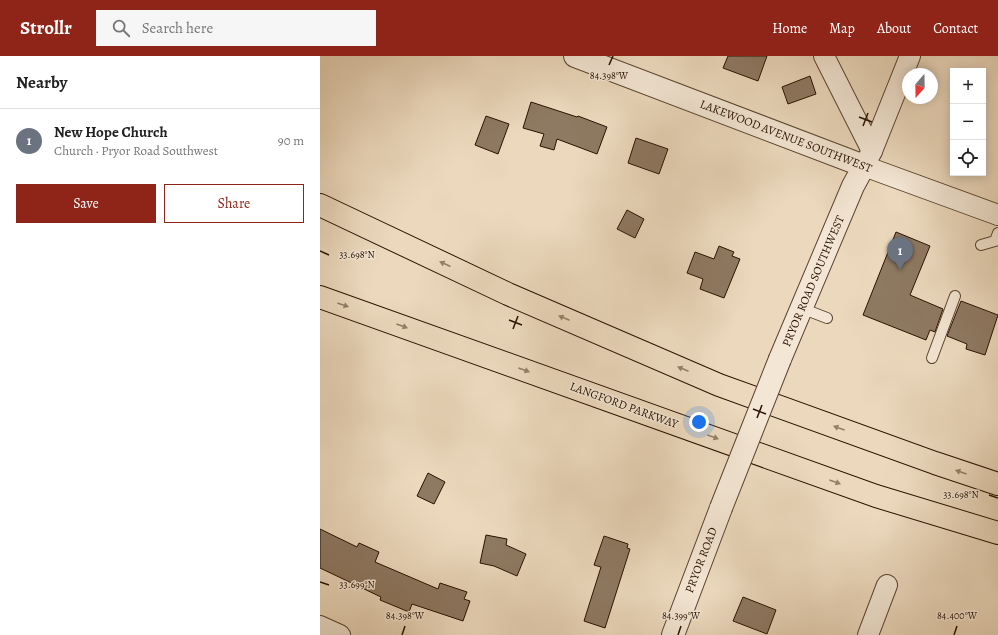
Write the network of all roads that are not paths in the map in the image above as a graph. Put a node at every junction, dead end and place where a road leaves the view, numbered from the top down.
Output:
1 (575, 56) edge
2 (824, 56) edge
3 (910, 56) edge
4 (868, 159) junction
5 (320, 205) edge
6 (998, 215) edge
7 (998, 233) edge
8 (981, 245) dead end
9 (955, 296) dead end
10 (320, 297) edge
11 (801, 308) junction
12 (827, 318) dead end
13 (932, 358) dead end
14 (998, 484) edge
15 (876, 496) junction
16 (721, 508) joint
17 (998, 532) edge
18 (998, 546) edge
19 (887, 585) dead end
20 (320, 626) edge
21 (340, 635) edge
22 (673, 635) edge
23 (868, 635) edge

1 - 4 street, LAKEWOOD AVENUE SOUTHWEST
2 - 4 street
3 - 4 street, PRYOR ROAD SOUTHWEST
4 - 6 street, LAKEWOOD AVENUE SOUTHWEST
4 - 11 street, PRYOR ROAD SOUTHWEST
14 -> 5 highway
7 - 8 lane
9 - 13 lane
10 -> 15 highway, LANGFORD PARKWAY
11 - 12 lane
11 - 16 street, PRYOR ROAD SOUTHWEST, bridge
15 - 17 highway, LANGFORD PARKWAY
15 - 18 highway
16 - 22 street, PRYOR ROAD
19 - 23 street
20 - 21 street

